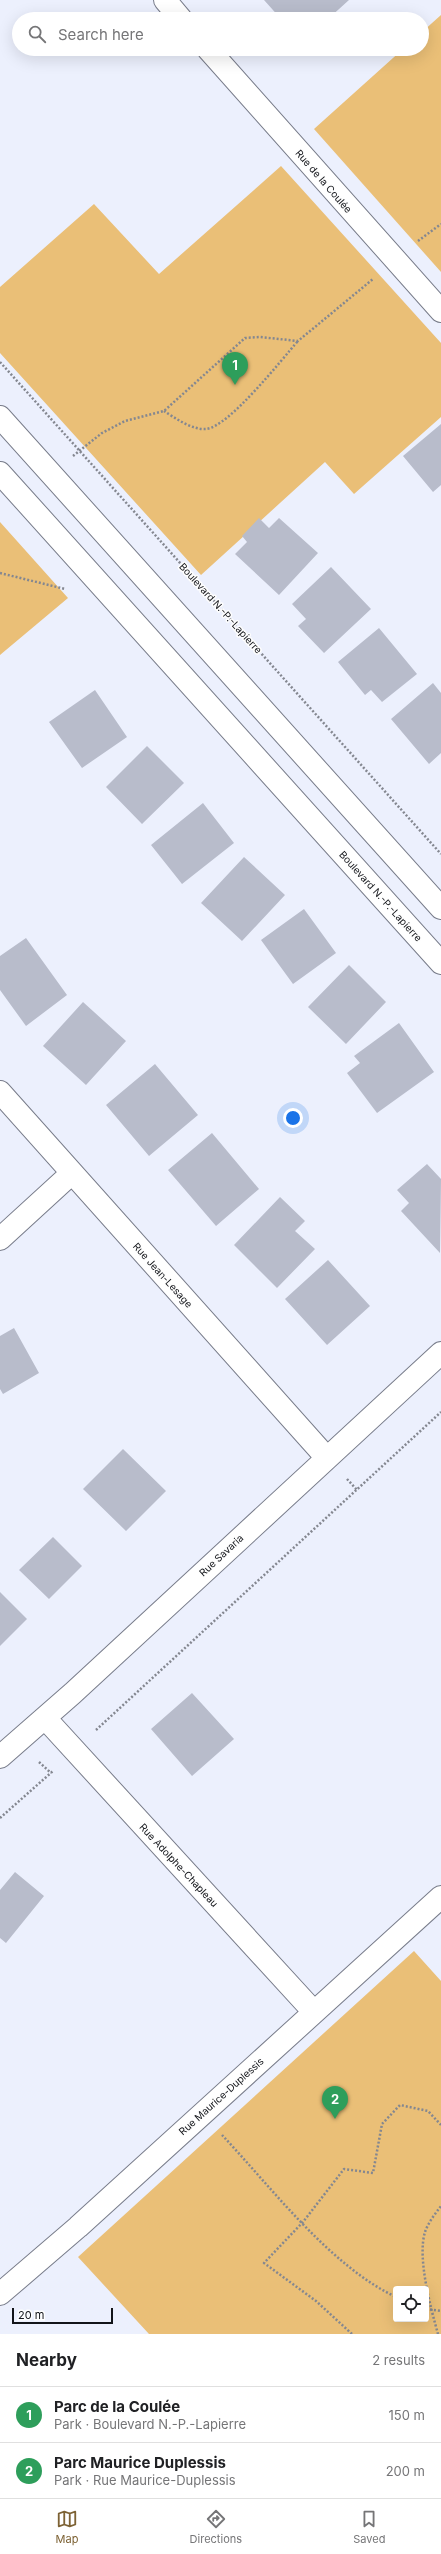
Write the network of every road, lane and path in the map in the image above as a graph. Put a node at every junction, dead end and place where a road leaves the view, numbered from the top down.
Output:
1 (164, 0) edge
2 (175, 12) edge
3 (214, 56) edge
4 (441, 224) edge
5 (412, 245) dead end
6 (378, 275) dead end
7 (441, 312) edge
8 (298, 341) junction
9 (0, 362) edge
10 (164, 411) junction
11 (0, 417) edge
12 (79, 450) junction
13 (0, 473) edge
14 (0, 573) edge
15 (67, 590) dead end
16 (441, 854) edge
17 (441, 908) edge
18 (441, 963) edge
19 (0, 1092) edge
20 (72, 1172) junction
21 (0, 1239) edge
22 (441, 1353) edge
23 (441, 1412) edge
24 (326, 1457) junction
25 (45, 1718) junction
26 (101, 1726) dead end
27 (0, 1757) edge
28 (51, 1773) dead end
29 (0, 1818) edge
30 (441, 1897) edge
31 (314, 2012) junction
32 (441, 2125) edge
33 (218, 2130) dead end
34 (441, 2206) edge
35 (303, 2222) junction
36 (0, 2294) edge
37 (393, 2296) edge
38 (431, 2311) junction
39 (441, 2311) edge
40 (352, 2334) edge
41 (438, 2334) edge

1 - 2 street
3 - 7 street, Rue de la Coulée
4 - 5 path
6 - 8 path
8 - 10 path
8 - 10 path
9 - 12 path, Boulevard N.-P.-Lapierre
10 - 12 path
11 - 17 street
12 - 16 path, Boulevard N.-P.-Lapierre
13 - 18 street, Boulevard N.-P.-Lapierre
14 - 15 path
19 - 20 street, Rue Jean-Lesage
20 - 21 street
20 - 24 street, Rue Jean-Lesage
22 - 24 street, Rue Savaria
23 - 26 path
24 - 25 street, Rue Savaria
25 - 27 street, Rue Savaria
25 - 31 street, Rue Adolphe-Chapleau
28 - 29 path
30 - 31 street, Rue Maurice-Duplessis
31 - 36 street, Rue Maurice-Duplessis
32 - 35 path
33 - 35 path
34 - 38 path
35 - 37 path
35 - 40 path
38 - 39 path
38 - 41 path

